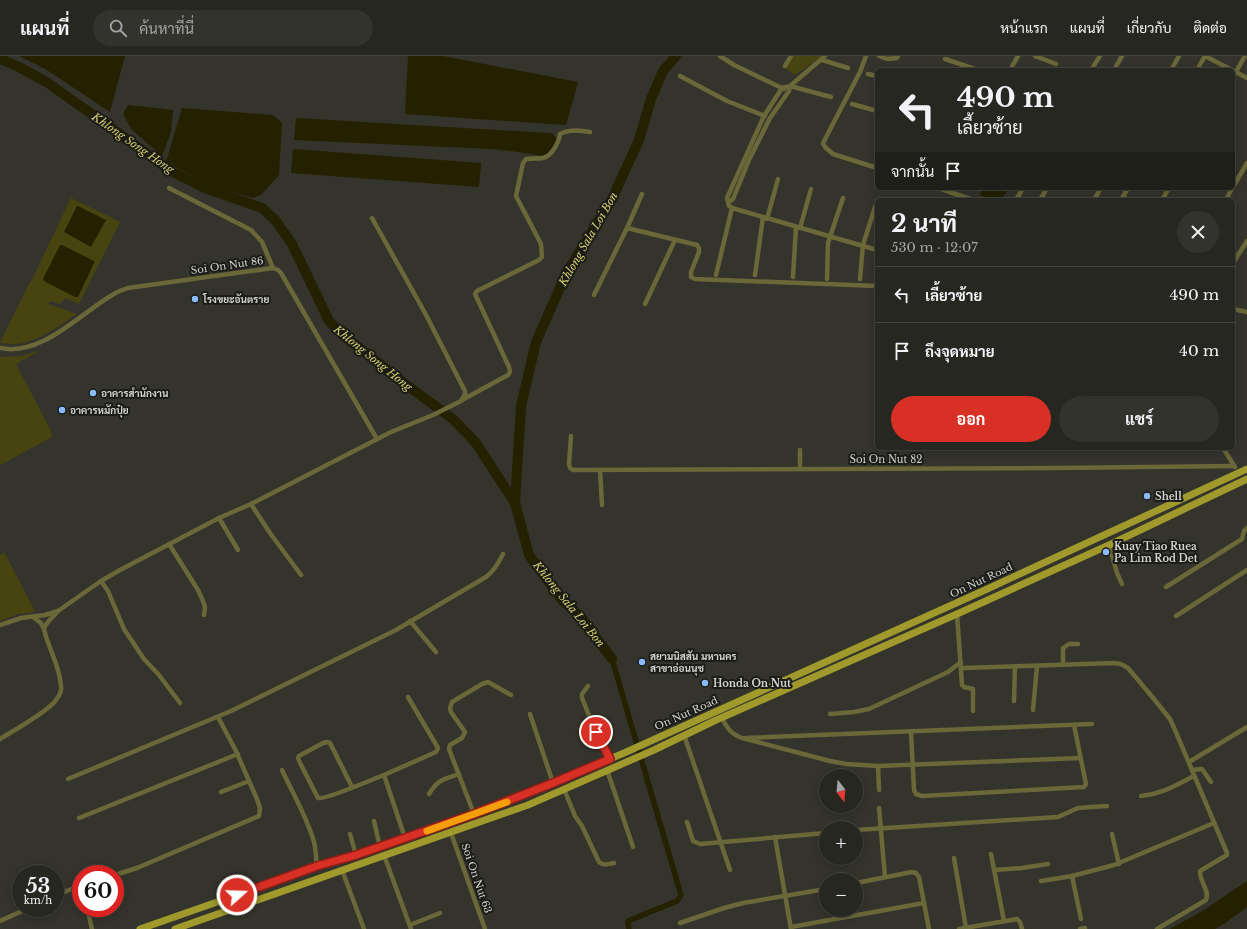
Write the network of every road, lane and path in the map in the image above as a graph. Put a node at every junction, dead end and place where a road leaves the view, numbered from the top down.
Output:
1 (720, 56) edge
2 (791, 56) edge
3 (866, 56) edge
4 (878, 56) edge
5 (898, 56) edge
6 (1018, 56) edge
7 (1035, 56) edge
8 (1100, 56) edge
9 (1122, 56) edge
10 (1179, 56) edge
11 (1205, 56) edge
12 (1245, 56) edge
13 (824, 58) edge
14 (945, 59) dead end
15 (1056, 64) dead end
16 (785, 66) dead end
17 (848, 68) dead end
18 (972, 68) edge
19 (1011, 68) edge
20 (1093, 68) edge
21 (1115, 68) edge
22 (1172, 68) edge
23 (1198, 68) edge
24 (1228, 68) edge
25 (1235, 70) edge
26 (1235, 72) edge
27 (868, 74) dead end
28 (680, 76) dead end
29 (875, 76) edge
30 (1247, 78) edge
31 (782, 88) junction
32 (790, 89) junction
33 (831, 97) dead end
34 (852, 104) dead end
35 (875, 110) edge
36 (764, 116) junction
37 (770, 118) junction
38 (590, 132) dead end
39 (1246, 165) edge
40 (875, 167) edge
41 (778, 180) dead end
42 (1235, 184) edge
43 (169, 188) dead end
44 (811, 189) dead end
45 (944, 190) edge
46 (642, 194) dead end
47 (843, 198) dead end
48 (967, 198) edge
49 (729, 202) junction
50 (875, 207) dead end
51 (732, 208) junction
52 (372, 218) dead end
53 (765, 218) junction
54 (627, 228) junction
55 (798, 228) junction
56 (831, 236) junction
57 (675, 240) junction
58 (1247, 241) edge
59 (863, 245) junction
60 (875, 249) edge
61 (1235, 260) edge
62 (273, 268) junction
63 (716, 275) dead end
64 (755, 275) dead end
65 (793, 277) dead end
66 (827, 279) dead end
67 (860, 279) dead end
68 (875, 286) edge
69 (594, 295) dead end
70 (645, 304) dead end
71 (1235, 309) edge
72 (1247, 312) edge
73 (0, 348) edge
74 (461, 401) junction
75 (571, 436) dead end
76 (377, 440) junction
77 (800, 450) dead end
78 (1224, 450) edge
79 (1234, 466) junction
80 (800, 469) junction
81 (1247, 469) edge
82 (600, 470) junction
83 (1238, 473) junction
84 (1247, 479) edge
85 (251, 504) junction
86 (602, 505) dead end
87 (219, 518) junction
88 (1247, 528) edge
89 (169, 544) junction
90 (1109, 545) junction
91 (238, 550) dead end
92 (503, 554) dead end
93 (1247, 570) edge
94 (301, 575) dead end
95 (101, 582) junction
96 (1122, 584) dead end
97 (1166, 587) dead end
98 (985, 590) junction
99 (989, 600) junction
100 (58, 612) junction
101 (957, 614) junction
102 (204, 616) dead end
103 (1176, 616) dead end
104 (33, 617) junction
105 (410, 621) junction
106 (0, 626) edge
107 (44, 629) junction
108 (1078, 644) dead end
109 (436, 652) dead end
110 (961, 662) junction
111 (1063, 665) junction
112 (1015, 666) junction
113 (1037, 666) junction
114 (962, 668) junction
115 (588, 686) dead end
116 (511, 695) dead end
117 (408, 697) dead end
118 (1014, 700) dead end
119 (180, 703) dead end
120 (1033, 710) dead end
121 (973, 711) dead end
122 (530, 714) dead end
123 (830, 714) dead end
124 (218, 717) junction
125 (722, 718) junction
126 (1092, 724) dead end
127 (1074, 725) junction
128 (1247, 727) edge
129 (911, 732) junction
130 (684, 735) junction
131 (742, 738) junction
132 (0, 739) edge
133 (238, 754) junction
134 (1081, 758) junction
135 (610, 759) junction
136 (1189, 762) junction
137 (912, 765) junction
138 (878, 766) junction
139 (282, 770) dead end
140 (607, 770) junction
141 (1192, 770) junction
142 (459, 774) junction
143 (384, 775) junction
144 (1194, 776) junction
145 (68, 779) dead end
146 (250, 781) junction
147 (1211, 782) dead end
148 (553, 783) junction
149 (352, 787) junction
150 (564, 789) junction
151 (879, 790) dead end
152 (221, 792) dead end
153 (429, 794) dead end
154 (1141, 796) dead end
155 (1107, 806) dead end
156 (879, 808) dead end
157 (474, 814) junction
158 (79, 818) dead end
159 (374, 821) dead end
160 (687, 822) dead end
161 (1214, 823) junction
162 (881, 828) junction
163 (863, 829) edge
164 (451, 832) junction
165 (350, 834) dead end
166 (819, 834) edge
167 (1112, 834) dead end
168 (776, 837) junction
169 (405, 838) junction
170 (722, 842) junction
171 (380, 847) junction
172 (633, 847) dead end
173 (991, 854) dead end
174 (356, 855) junction
175 (384, 855) junction
176 (954, 858) dead end
177 (339, 860) junction
178 (614, 863) dead end
179 (1048, 864) dead end
180 (1117, 864) junction
181 (317, 866) junction
182 (342, 870) junction
183 (730, 870) dead end
184 (994, 870) junction
185 (124, 872) edge
186 (1072, 876) junction
187 (885, 877) junction
188 (1041, 881) dead end
189 (863, 882) edge
190 (819, 890) edge
191 (785, 897) junction
192 (223, 900) junction
193 (924, 902) junction
194 (226, 911) junction
195 (440, 913) dead end
196 (12, 916) edge
197 (89, 917) edge
198 (1081, 919) dead end
199 (0, 921) edge
200 (1004, 921) junction
201 (680, 923) dead end
202 (411, 927) edge
203 (791, 928) edge
204 (966, 928) junction
205 (92, 929) edge
206 (140, 929) edge
207 (175, 929) edge
208 (364, 929) edge
209 (485, 929) edge
210 (929, 929) edge
211 (959, 929) edge
212 (1022, 929) edge
213 (1157, 929) edge

1 - 31 street
2 - 16 street
3 - 40 street
4 - 5 street
6 - 19 street
7 - 15 street
8 - 20 street
9 - 21 street
10 - 22 street
11 - 23 street
11 - 24 street
12 - 25 street
13 - 17 street
13 - 32 street
14 - 18 street
26 - 30 street
27 - 29 street
28 - 36 street
31 - 32 street
31 - 36 street
32 - 33 street
32 - 37 street
34 - 35 street
36 - 37 street
36 - 49 street
37 - 49 street
38 - 74 street
39 - 42 street
41 - 53 street
43 - 62 street
44 - 55 street
45 - 48 street
46 - 54 street
47 - 56 street
49 - 51 street
50 - 59 street
51 - 53 street
51 - 63 street
52 - 74 street
53 - 55 street
53 - 64 street
54 - 57 street
54 - 69 street
55 - 56 street
55 - 65 street
56 - 59 street
56 - 66 street
57 - 68 street
57 - 70 street
58 - 61 street
59 - 60 street
59 - 67 street
62 - 73 street, Soi On Nut 86
62 - 76 street, Soi On Nut 86
71 - 72 street
74 - 76 street
75 - 82 street, Soi On Nut 82
76 - 85 street
77 - 80 street
78 - 79 street
79 - 80 street, Soi On Nut 82
79 - 83 street
80 - 82 street, Soi On Nut 82
81 - 83 main road, On Nut Road
82 - 86 street
83 - 98 main road, On Nut Road
84 - 90 main road, On Nut Road
85 - 87 street
85 - 94 street
87 - 89 street
87 - 91 street
88 - 97 street
89 - 95 street
89 - 102 street
90 - 96 street
90 - 99 main road, On Nut Road
92 - 105 street
93 - 103 street
95 - 100 street
95 - 119 street
98 - 99 main road
98 - 135 main road, On Nut Road
99 - 101 main road, On Nut Road
100 - 104 street
100 - 107 street
101 - 110 street
101 - 125 main road, On Nut Road
104 - 106 street
104 - 107 street
105 - 109 street
105 - 124 street
107 - 132 street
108 - 111 street
110 - 114 street
110 - 123 street
111 - 113 street
111 - 136 street
112 - 113 street
112 - 114 street
112 - 118 street
113 - 120 street
114 - 121 street
115 - 135 street
116 - 142 street
117 - 143 street
122 - 148 street
124 - 133 street
124 - 145 street
125 - 130 main road, On Nut Road
125 - 131 street
126 - 127 street
127 - 129 street
127 - 134 street
128 - 136 street
129 - 131 street
129 - 137 street
130 - 140 main road, On Nut Road
130 - 170 street
131 - 138 street
133 - 146 street
133 - 158 street
134 - 137 street
134 - 137 street
135 - 148 main road, On Nut Road
136 - 141 street
137 - 138 street
138 - 151 street
139 - 181 street
140 - 150 main road, On Nut Road
140 - 172 street
141 - 144 street
141 - 147 street
142 - 153 street
142 - 157 street
143 - 149 street
143 - 169 street
144 - 154 street
144 - 161 street
146 - 152 street
146 - 185 street
148 - 157 main road, On Nut Road
149 - 149 street
150 - 164 main road, On Nut Road
150 - 178 street
155 - 162 street
156 - 162 street
157 - 169 main road, On Nut Road
159 - 171 street
160 - 170 street
161 - 180 street
161 - 213 street
162 - 163 street
162 - 187 street
164 - 175 main road, On Nut Road
164 - 209 street, Soi On Nut 63
165 - 174 street
166 - 168 street
167 - 180 street
168 - 170 street
168 - 191 street
169 - 171 main road, On Nut Road
170 - 183 street
171 - 174 main road, On Nut Road
173 - 184 street
174 - 177 main road, On Nut Road
175 - 182 main road, On Nut Road
175 - 202 street
176 - 204 street
177 - 181 main road, On Nut Road
177 - 182 main road
179 - 184 street
180 - 186 street
181 - 192 main road, On Nut Road
182 - 194 main road, On Nut Road
182 - 208 street
184 - 200 street
186 - 188 street
186 - 198 street
187 - 189 street
187 - 193 street
190 - 191 street
191 - 201 street
191 - 203 street
192 - 194 main road
192 - 206 main road, On Nut Road
193 - 203 street
193 - 210 street
194 - 207 main road, On Nut Road
195 - 202 street
196 - 199 street
197 - 205 street
200 - 204 street
200 - 212 street
204 - 211 street

